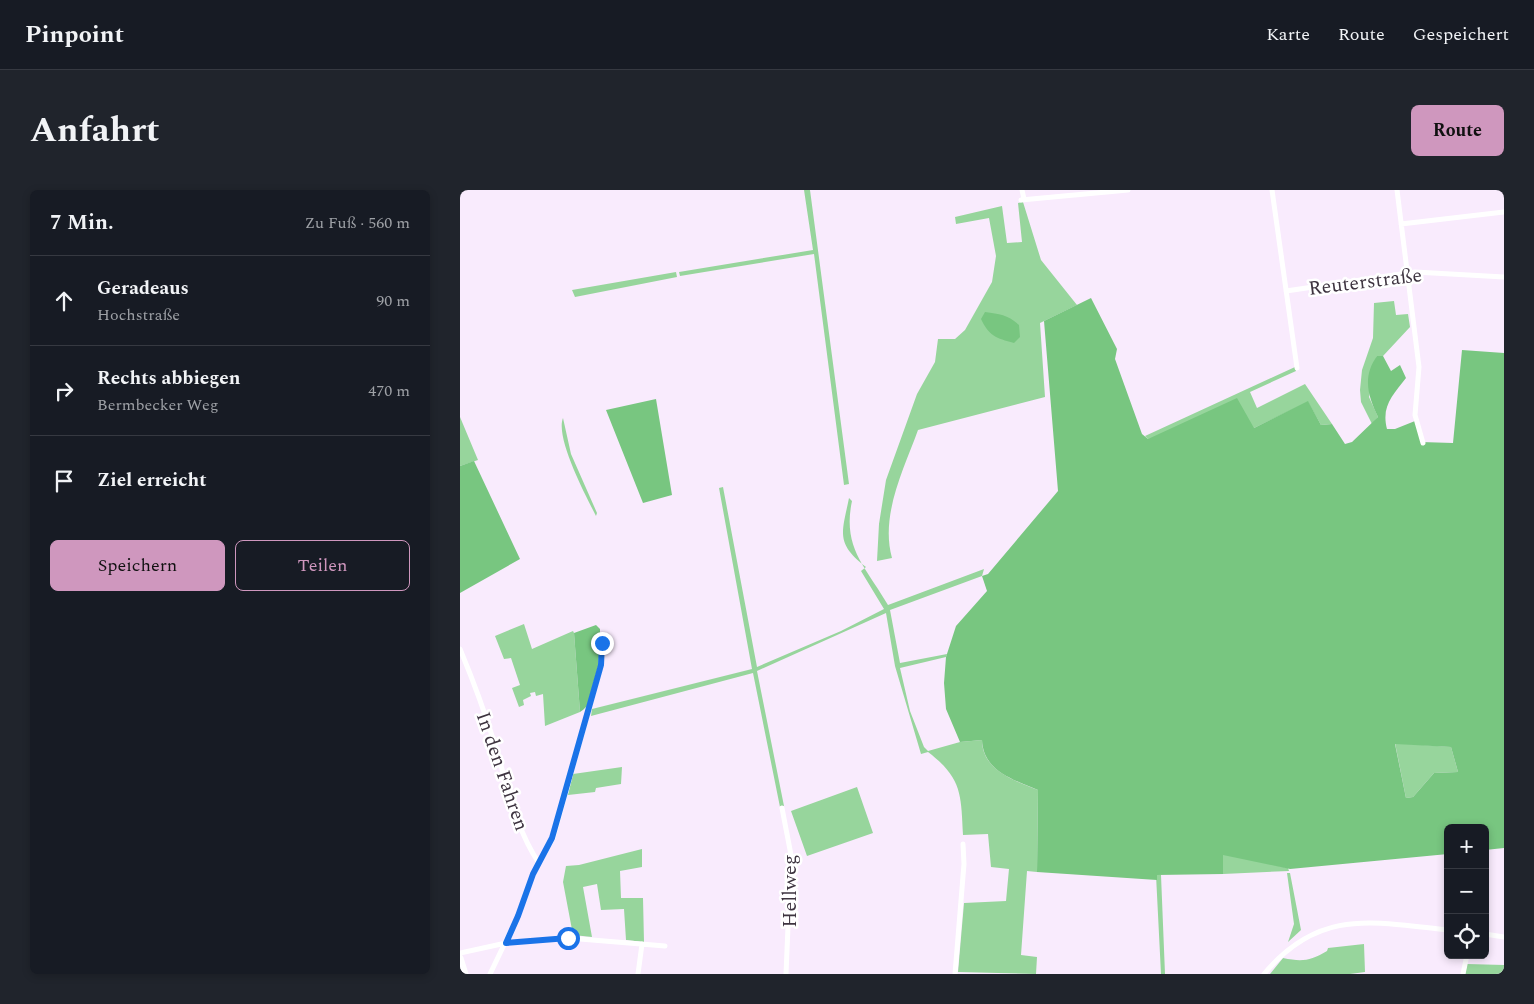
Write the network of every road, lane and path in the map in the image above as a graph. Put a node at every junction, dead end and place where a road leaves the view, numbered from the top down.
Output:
1 (1022, 190) edge
2 (1120, 190) edge
3 (1128, 190) edge
4 (1272, 190) edge
5 (1397, 190) edge
6 (1504, 210) edge
7 (1401, 224) junction
8 (1408, 273) junction
9 (1504, 277) edge
10 (1286, 291) junction
11 (1297, 368) dead end
12 (1423, 443) dead end
13 (602, 643) dead end
14 (460, 649) edge
15 (782, 808) dead end
16 (963, 844) dead end
17 (539, 863) junction
18 (1444, 930) edge
19 (1489, 935) edge
20 (1504, 937) edge
21 (506, 943) junction
22 (642, 944) junction
23 (665, 946) dead end
24 (460, 953) edge
25 (460, 958) edge
26 (1466, 959) edge
27 (464, 974) edge
28 (490, 974) edge
29 (638, 974) edge
30 (786, 974) edge
31 (955, 974) edge
32 (1264, 974) edge
33 (1463, 974) edge

1 - 2 street
2 - 3 street
4 - 10 street
5 - 7 street
6 - 7 street
7 - 8 street
8 - 9 street, Reuterstraße
8 - 10 street, Reuterstraße
8 - 12 street
10 - 11 street
13 - 17 street
14 - 17 street, In den Fahren
15 - 30 street, Hellweg
16 - 31 street
17 - 21 street
18 - 32 street
19 - 20 street
21 - 22 street
21 - 24 street
21 - 28 street
22 - 23 street
22 - 29 street
25 - 27 main road
26 - 33 street

